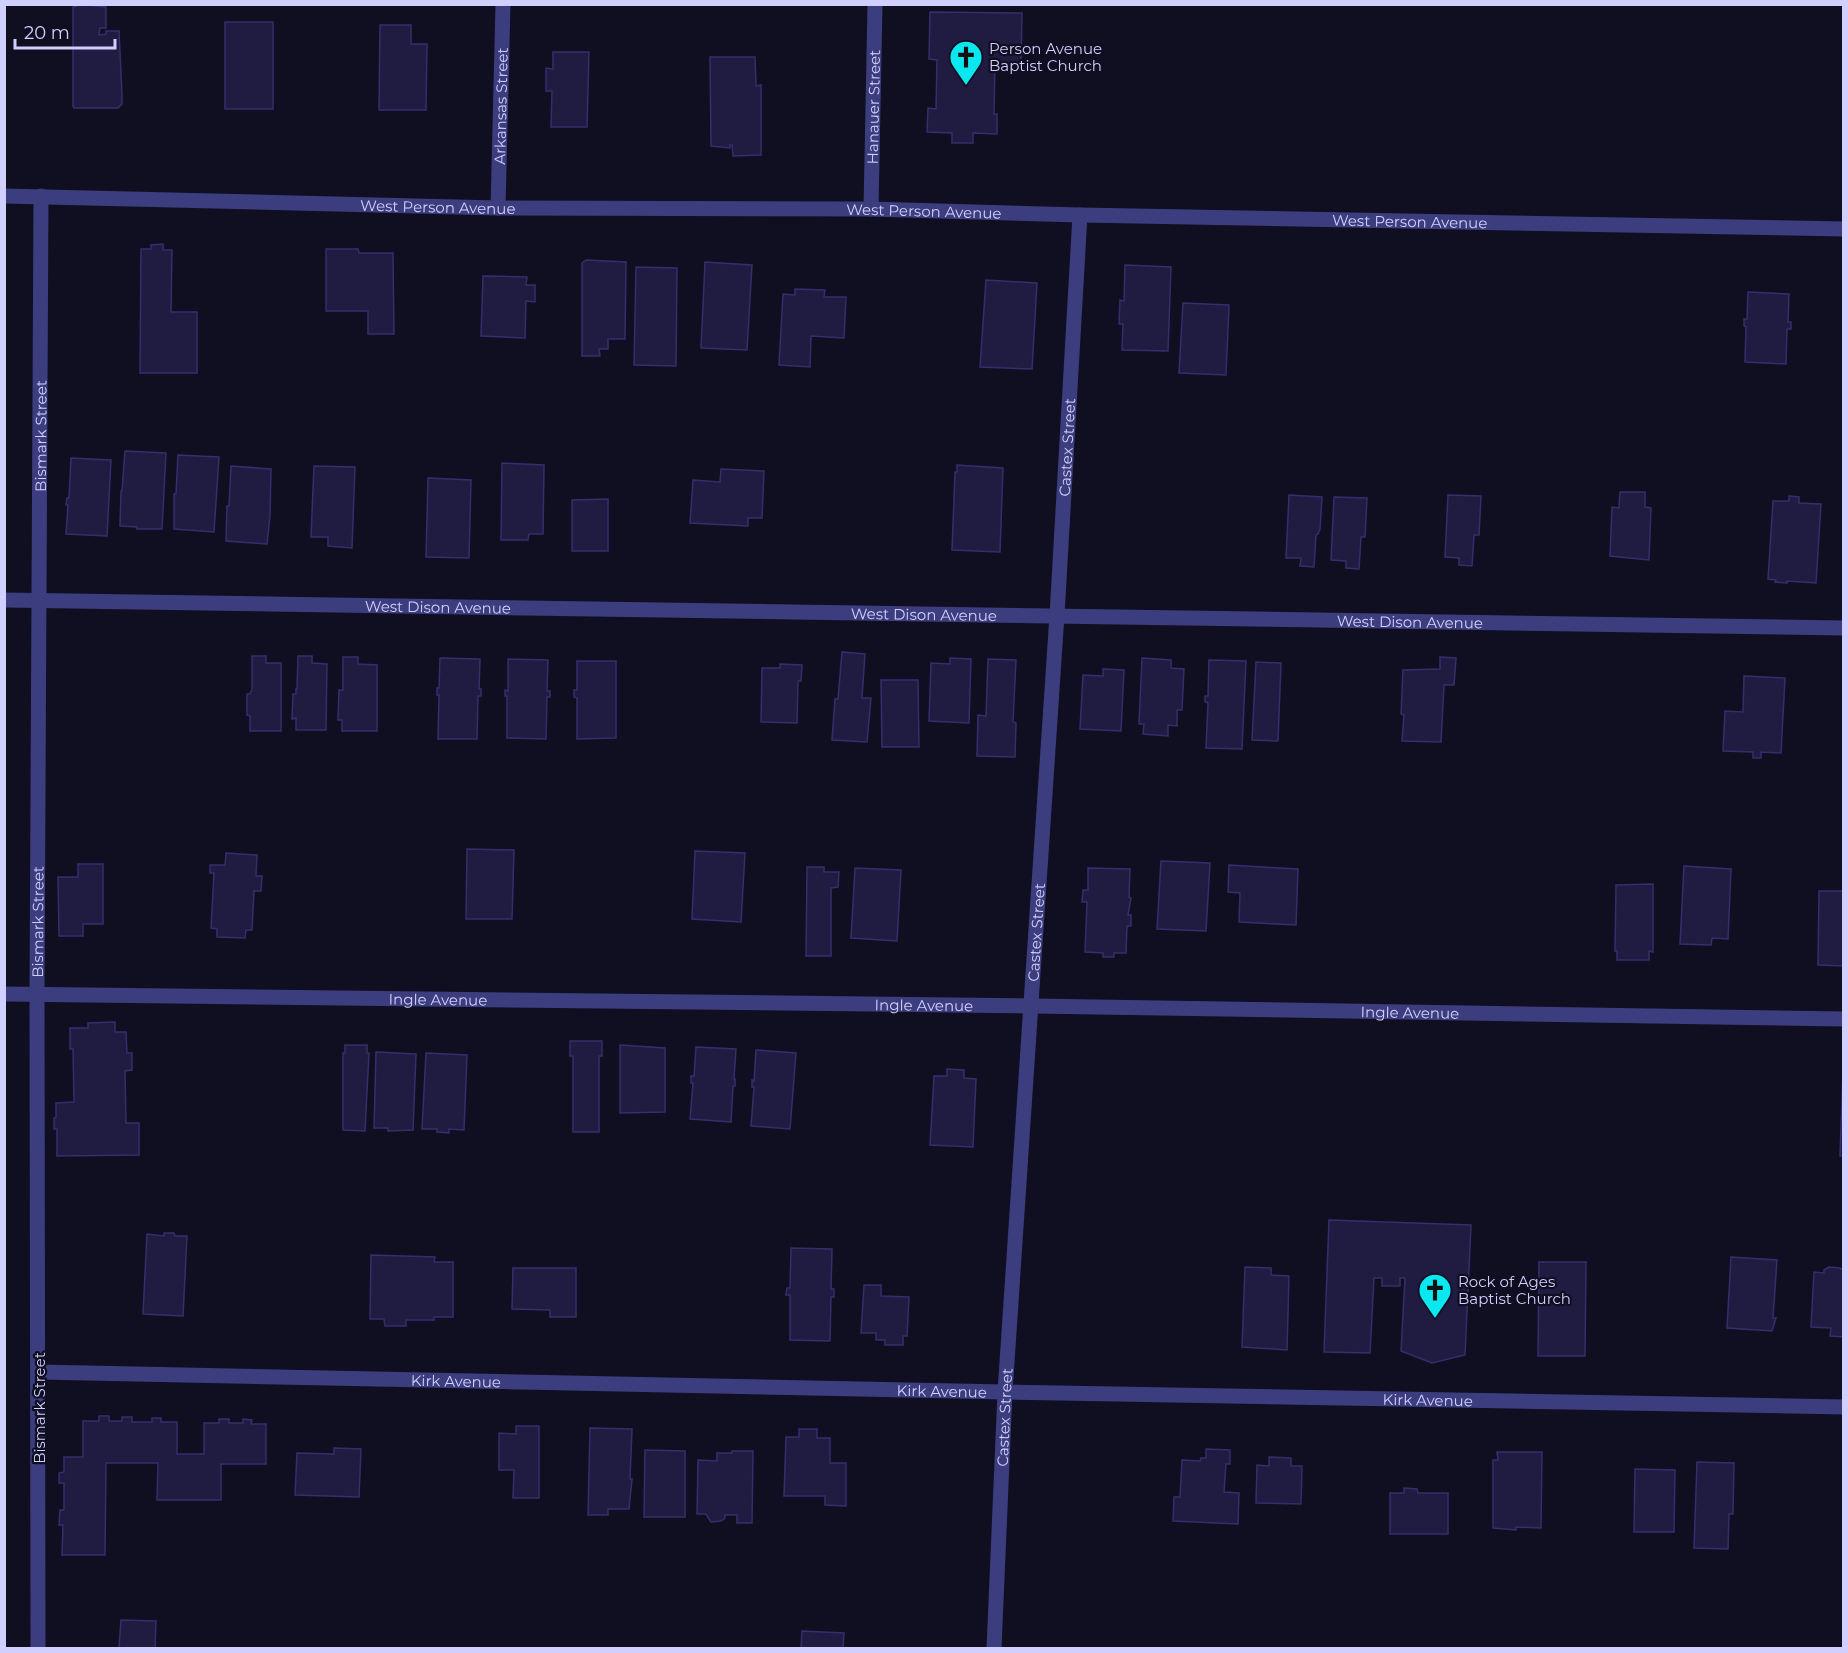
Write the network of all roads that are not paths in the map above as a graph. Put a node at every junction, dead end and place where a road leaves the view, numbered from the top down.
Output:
1 (503, 4) edge
2 (875, 4) edge
3 (4, 196) edge
4 (41, 196) junction
5 (498, 208) junction
6 (871, 209) junction
7 (1080, 215) junction
8 (1844, 229) edge
9 (4, 600) edge
10 (41, 600) junction
11 (1057, 615) junction
12 (1844, 628) edge
13 (37, 993) junction
14 (4, 994) edge
15 (1032, 1006) junction
16 (1844, 1019) edge
17 (39, 1372) junction
18 (1005, 1392) junction
19 (1844, 1407) edge
20 (39, 1648) edge
21 (994, 1648) edge

1 - 5 street, Arkansas Street
2 - 6 street, Hanauer Street
3 - 4 street, West Person Avenue
4 - 5 street, West Person Avenue
4 - 10 street, Bismark Street
5 - 6 street, West Person Avenue
6 - 7 street, West Person Avenue
7 - 8 street, West Person Avenue
7 - 11 street, Castex Street
9 - 10 street, West Dison Avenue
10 - 11 street, West Dison Avenue
10 - 13 street, Bismark Street
11 - 12 street, West Dison Avenue
11 - 15 street, Castex Street
13 - 14 street, Ingle Avenue
13 - 15 street, Ingle Avenue
13 - 17 street, Bismark Street
15 - 16 street, Ingle Avenue
15 - 18 street, Castex Street
17 - 18 street, Kirk Avenue
17 - 20 street, Bismark Street
18 - 19 street, Kirk Avenue
18 - 21 street, Castex Street

